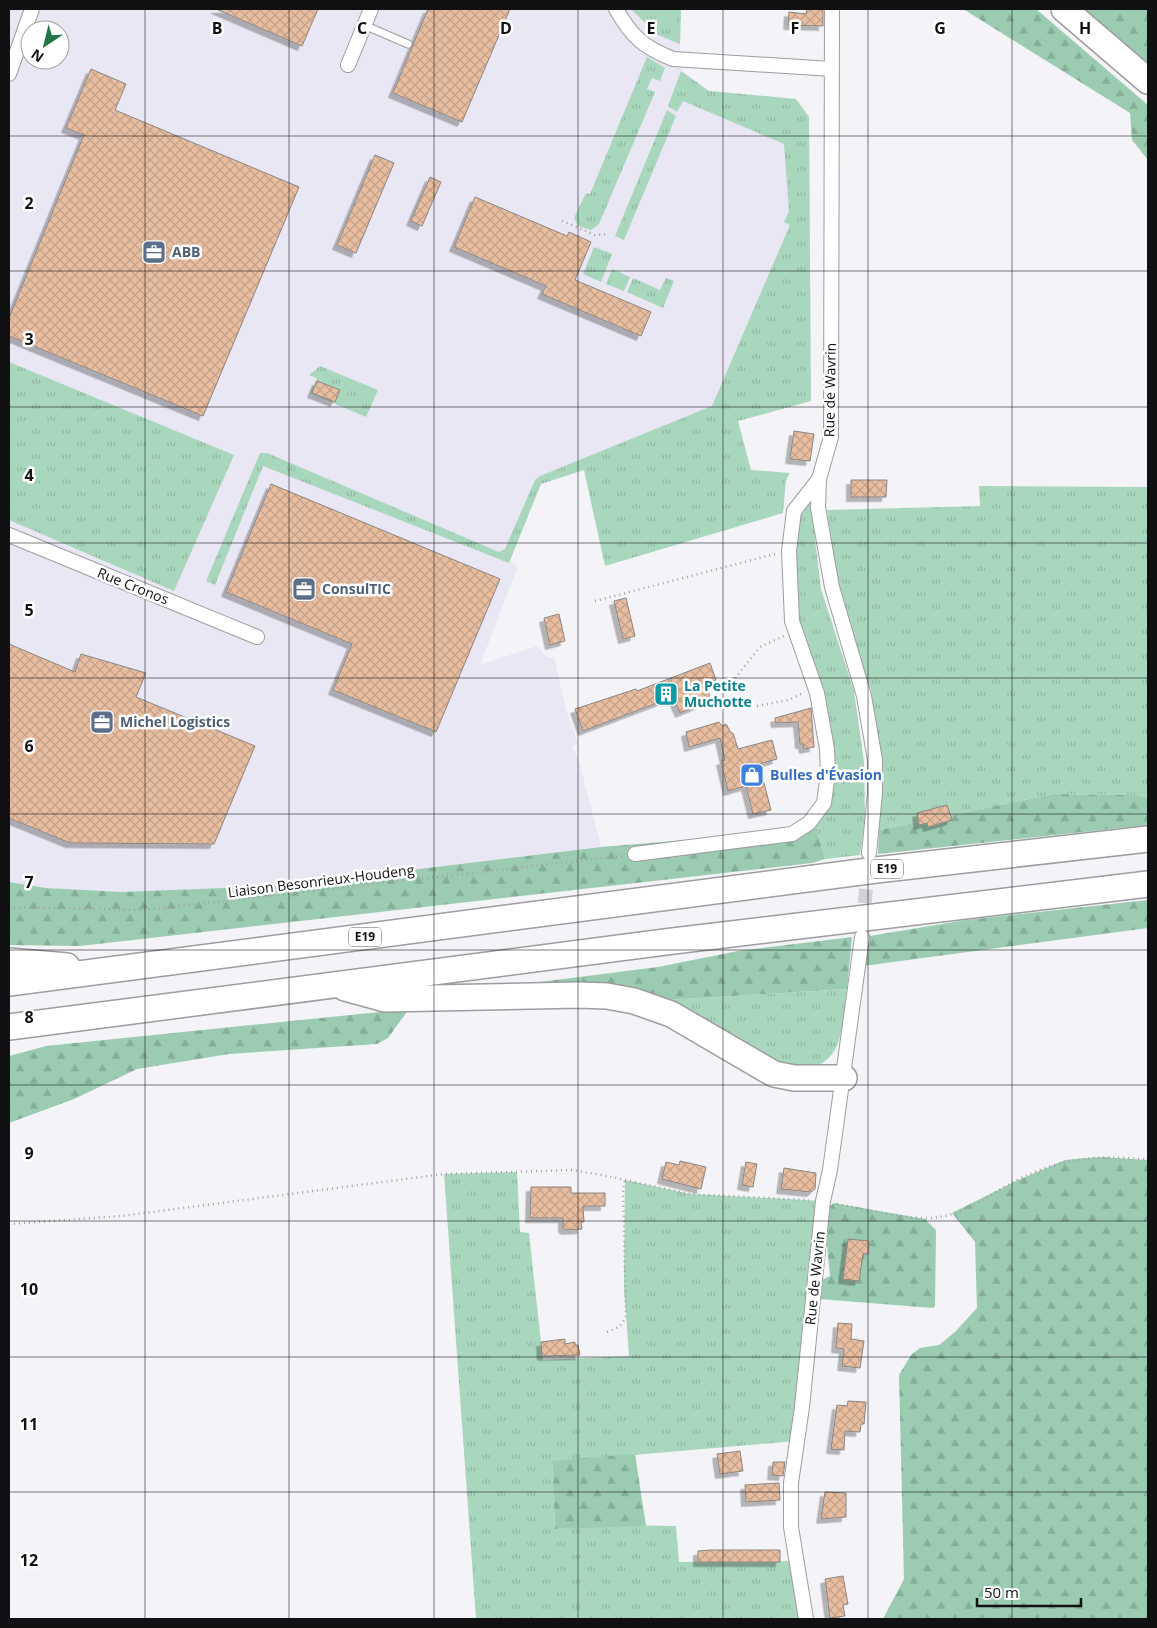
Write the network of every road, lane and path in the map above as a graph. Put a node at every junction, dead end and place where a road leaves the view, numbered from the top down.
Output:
1 (32, 9) edge
2 (371, 9) edge
3 (616, 9) edge
4 (832, 9) edge
5 (1064, 9) edge
6 (364, 25) junction
7 (408, 44) dead end
8 (348, 66) dead end
9 (832, 69) junction
10 (9, 74) edge
11 (1148, 81) edge
12 (562, 221) dead end
13 (607, 234) dead end
14 (819, 479) junction
15 (9, 535) edge
16 (788, 551) junction
17 (595, 601) dead end
18 (795, 633) junction
19 (257, 637) dead end
20 (811, 676) junction
21 (732, 682) dead end
22 (757, 706) dead end
23 (1148, 839) edge
24 (869, 853) tunnel mouth
25 (635, 854) joint
26 (1148, 884) edge
27 (9, 907) edge
28 (862, 937) tunnel mouth
29 (9, 961) edge
30 (104, 971) junction
31 (9, 983) edge
32 (333, 985) junction
33 (47, 1022) junction
34 (9, 1027) edge
35 (9, 1038) edge
36 (844, 1078) junction
37 (1148, 1160) edge
38 (625, 1180) junction
39 (823, 1201) junction
40 (9, 1224) edge
41 (607, 1332) dead end
42 (806, 1619) edge

1 - 10 street
2 - 6 street
3 - 9 street
4 - 9 street, Rue de Wavrin
5 - 11 highway
6 - 7 lane
6 - 8 street
9 - 14 street, Rue de Wavrin
12 - 13 path
14 - 16 street
14 - 24 street, Rue de Wavrin
15 - 19 street, Rue Cronos
16 - 17 path
16 - 18 street
18 - 20 street
18 - 21 path
20 - 22 path
20 - 25 street
23 - 30 highway, E19
25 - 27 path, Liaison Besonrieux-Houdeng
26 - 32 highway
28 - 36 street, Rue de Wavrin
29 - 30 highway
30 - 31 highway, E19
32 - 33 highway
32 - 36 highway
33 - 34 highway
33 - 35 highway
36 - 39 street, Rue de Wavrin
37 - 39 path
38 - 39 path
38 - 40 path
38 - 41 path
39 - 42 street, Rue de Wavrin

